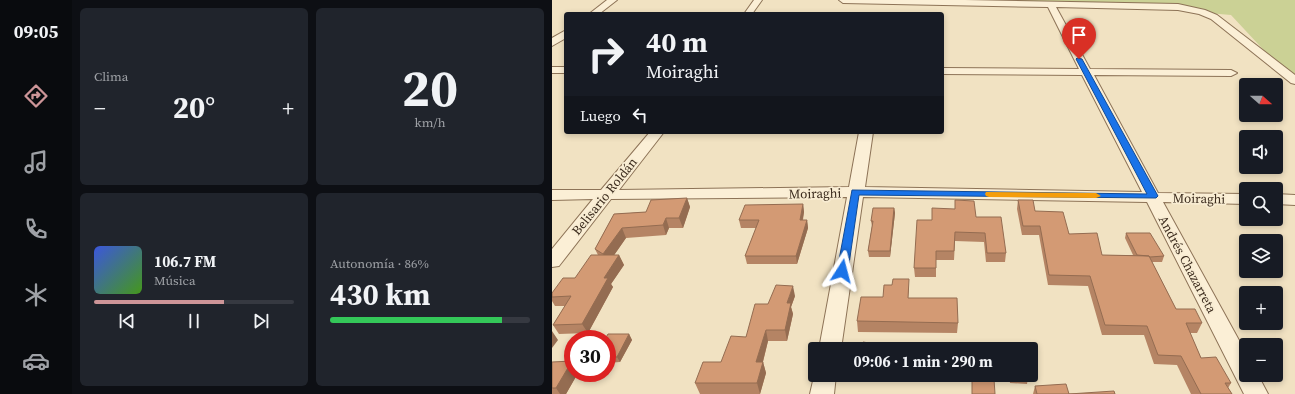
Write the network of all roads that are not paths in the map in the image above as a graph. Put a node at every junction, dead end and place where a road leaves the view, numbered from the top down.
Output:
1 (612, 0) edge
2 (758, 0) edge
3 (844, 0) edge
4 (1051, 5) junction
5 (596, 12) edge
6 (749, 12) edge
7 (564, 34) edge
8 (552, 43) edge
9 (552, 70) edge
10 (564, 70) edge
11 (944, 71) edge
12 (1086, 73) junction
13 (1230, 73) dead end
14 (1295, 81) edge
15 (655, 134) edge
16 (866, 134) edge
17 (855, 192) junction
18 (552, 195) edge
19 (605, 195) junction
20 (1153, 196) junction
21 (1239, 199) edge
22 (1283, 199) edge
23 (1295, 200) edge
24 (552, 261) edge
25 (831, 342) edge
26 (1239, 362) edge
27 (825, 382) edge
28 (1250, 382) edge
29 (822, 394) edge
30 (1256, 394) edge

1 - 5 street
2 - 6 street
3 - 4 street
4 - 12 street, Andrés Chazarreta
4 - 14 street
7 - 8 street
9 - 10 street
11 - 12 street
12 - 13 street
12 - 20 street, Andrés Chazarreta
15 - 19 street, Belisario Roldán
16 - 17 street
17 - 19 street, Moiraghi
17 - 20 street, Moiraghi
17 - 25 street
18 - 19 street, Moiraghi
19 - 24 street, Belisario Roldán
20 - 21 street, Moiraghi
20 - 26 street, Andrés Chazarreta
22 - 23 street
27 - 29 street
28 - 30 street, Andrés Chazarreta

